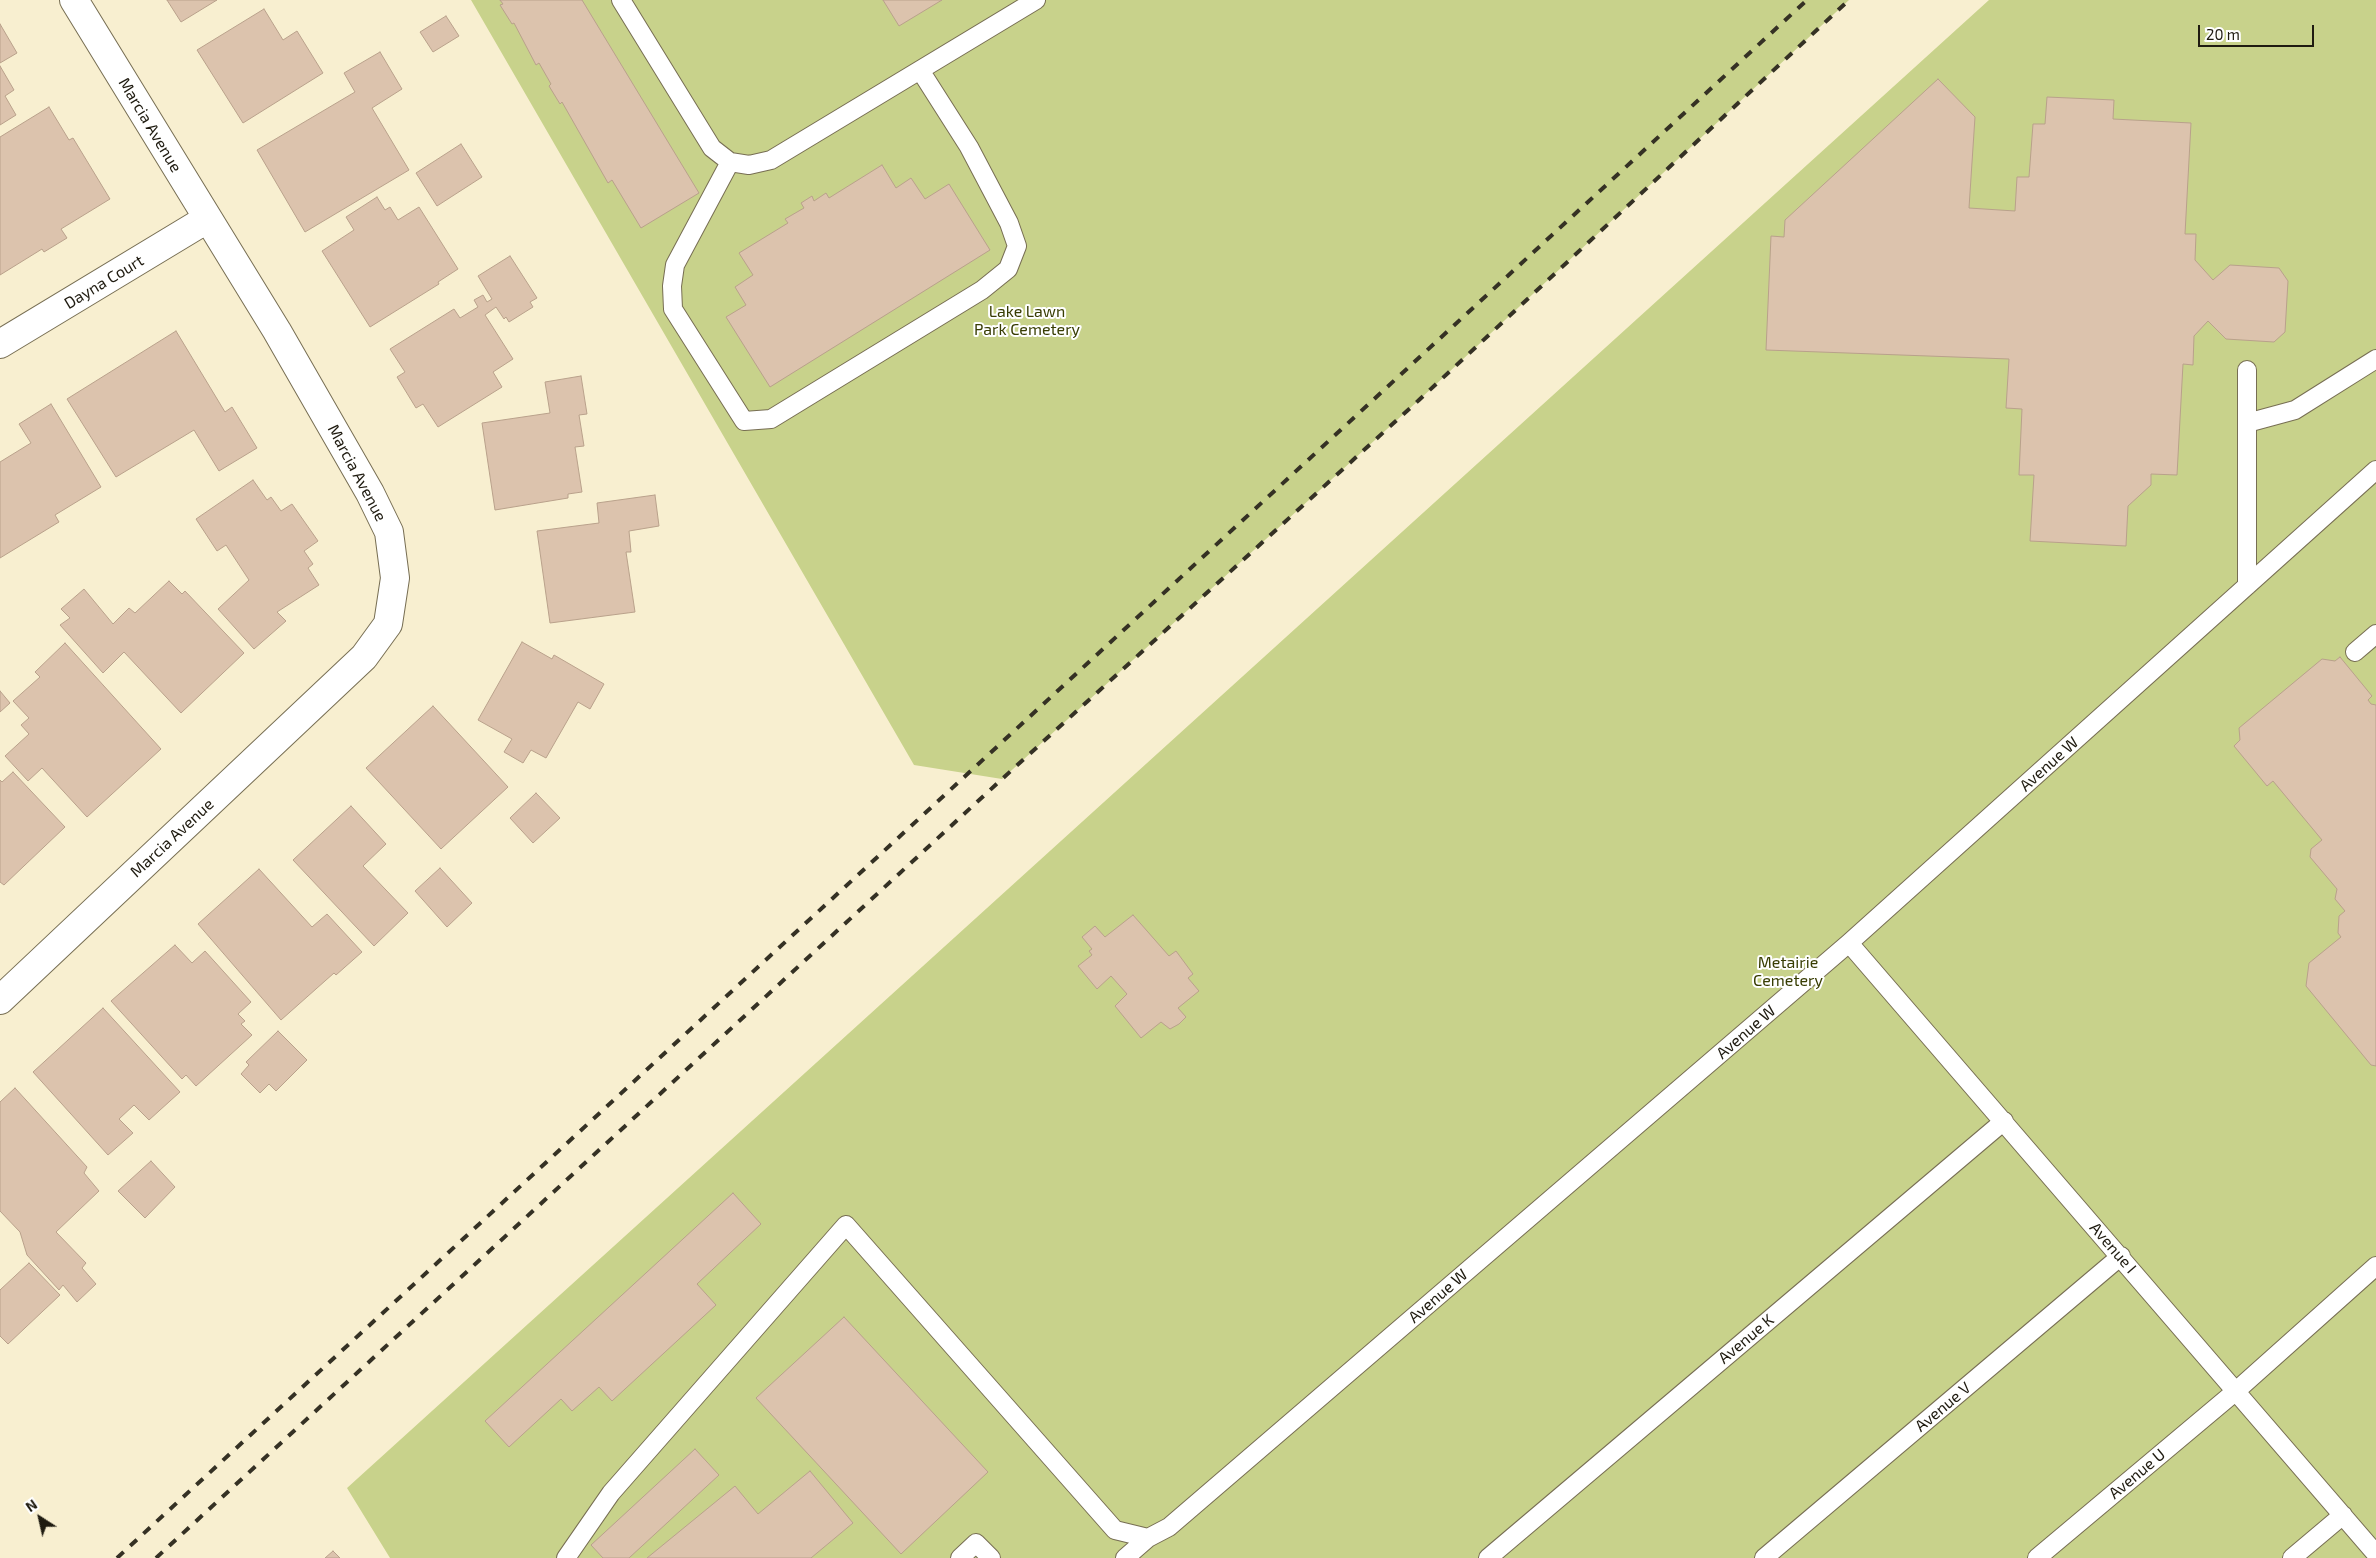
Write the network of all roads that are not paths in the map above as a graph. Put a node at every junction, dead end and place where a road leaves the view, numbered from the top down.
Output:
1 (74, 0) edge
2 (621, 0) edge
3 (1036, 0) edge
4 (920, 70) junction
5 (730, 162) junction
6 (207, 219) junction
7 (0, 344) edge
8 (2376, 358) edge
9 (2247, 370) dead end
10 (2247, 423) junction
11 (2376, 470) edge
12 (2247, 586) junction
13 (2376, 634) edge
14 (2355, 652) dead end
15 (1849, 943) junction
16 (0, 1000) edge
17 (2004, 1121) junction
18 (2121, 1256) junction
19 (2376, 1266) edge
20 (2236, 1391) junction
21 (2343, 1515) junction
22 (1148, 1538) junction
23 (2376, 1554) edge
24 (566, 1558) edge
25 (960, 1558) edge
26 (991, 1558) edge
27 (1125, 1558) edge
28 (1488, 1558) edge
29 (1764, 1558) edge
30 (2037, 1558) edge
31 (2292, 1558) edge

1 - 6 street, Marcia Avenue
2 - 5 lane
3 - 4 lane
4 - 5 lane
4 - 5 lane
6 - 7 street, Dayna Court
6 - 16 street, Marcia Avenue
8 - 10 lane
9 - 10 lane
10 - 12 lane
11 - 12 lane, Avenue W
12 - 15 lane, Avenue W
13 - 14 lane
15 - 17 lane, Avenue I
15 - 22 lane, Avenue W
17 - 18 lane, Avenue I
17 - 28 lane, Avenue K
18 - 20 lane, Avenue I
18 - 29 lane, Avenue V
19 - 20 lane, Avenue U
20 - 21 lane, Avenue I
20 - 30 lane, Avenue U
21 - 23 lane, Avenue I
21 - 31 lane
22 - 24 lane
22 - 27 lane, Avenue W
25 - 26 lane

